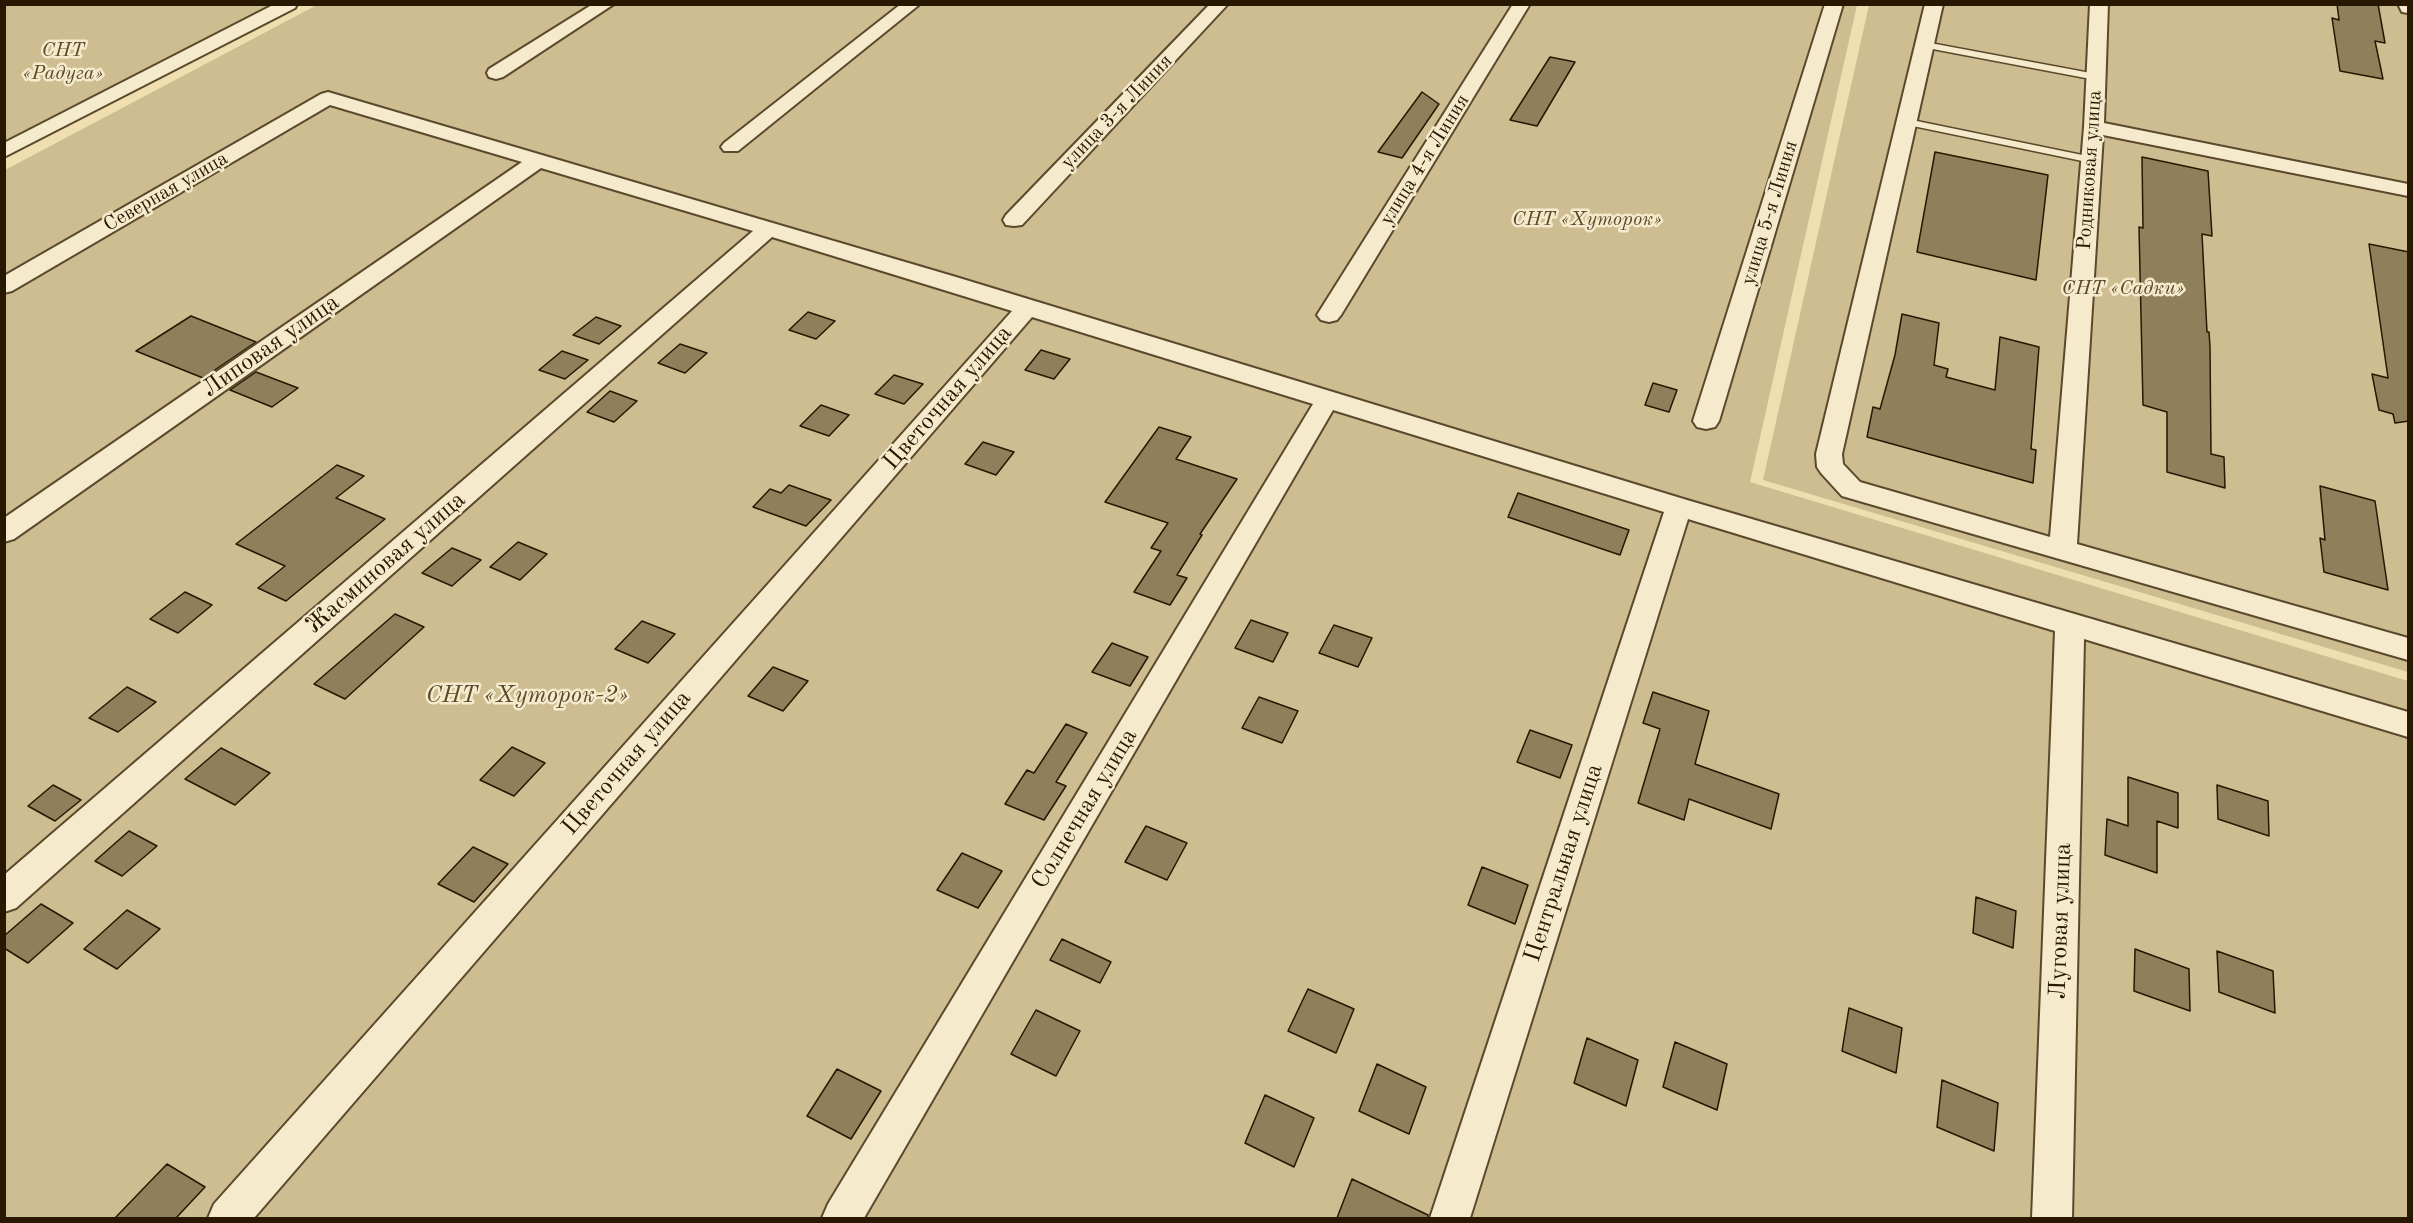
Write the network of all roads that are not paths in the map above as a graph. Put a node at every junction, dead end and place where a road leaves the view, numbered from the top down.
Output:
1 (289, 4) edge
2 (606, 4) edge
3 (912, 4) edge
4 (1220, 4) edge
5 (1522, 4) edge
6 (1834, 4) edge
7 (1934, 4) edge
8 (2099, 4) edge
9 (1925, 45) junction
10 (496, 73) dead end
11 (2096, 77) junction
12 (1907, 122) junction
13 (2094, 127) junction
14 (730, 147) dead end
15 (4, 151) edge
16 (537, 160) junction
17 (2092, 160) junction
18 (2409, 190) edge
19 (1014, 220) dead end
20 (767, 230) junction
21 (4, 286) edge
22 (1027, 308) junction
23 (1329, 315) dead end
24 (1327, 400) junction
25 (1706, 421) dead end
26 (1679, 507) junction
27 (4, 531) edge
28 (2062, 550) junction
29 (2070, 623) junction
30 (2409, 649) edge
31 (2409, 725) edge
32 (4, 897) edge
33 (228, 1218) edge
34 (842, 1218) edge
35 (1450, 1218) edge
36 (2052, 1218) edge

1 - 15 street
2 - 10 street
3 - 14 street
4 - 19 street, улица 3-я Линия
5 - 23 street, улица 4-я Линия
6 - 25 street, улица 5-я Линия
7 - 9 street
8 - 11 street, Родниковая улица
9 - 11 lane
9 - 12 street
11 - 13 street, Родниковая улица
12 - 17 lane
12 - 28 street
13 - 17 street, Родниковая улица
13 - 18 street
16 - 20 street
16 - 21 street, Северная улица
16 - 27 street, Липовая улица
17 - 28 street, Родниковая улица
20 - 22 street
20 - 32 street, Жасминовая улица
22 - 24 street
22 - 33 street, Цветочная улица
24 - 26 street
24 - 34 street, Солнечная улица
26 - 29 street
26 - 35 street, Центральная улица
28 - 30 street
29 - 31 street
29 - 36 street, Луговая улица

